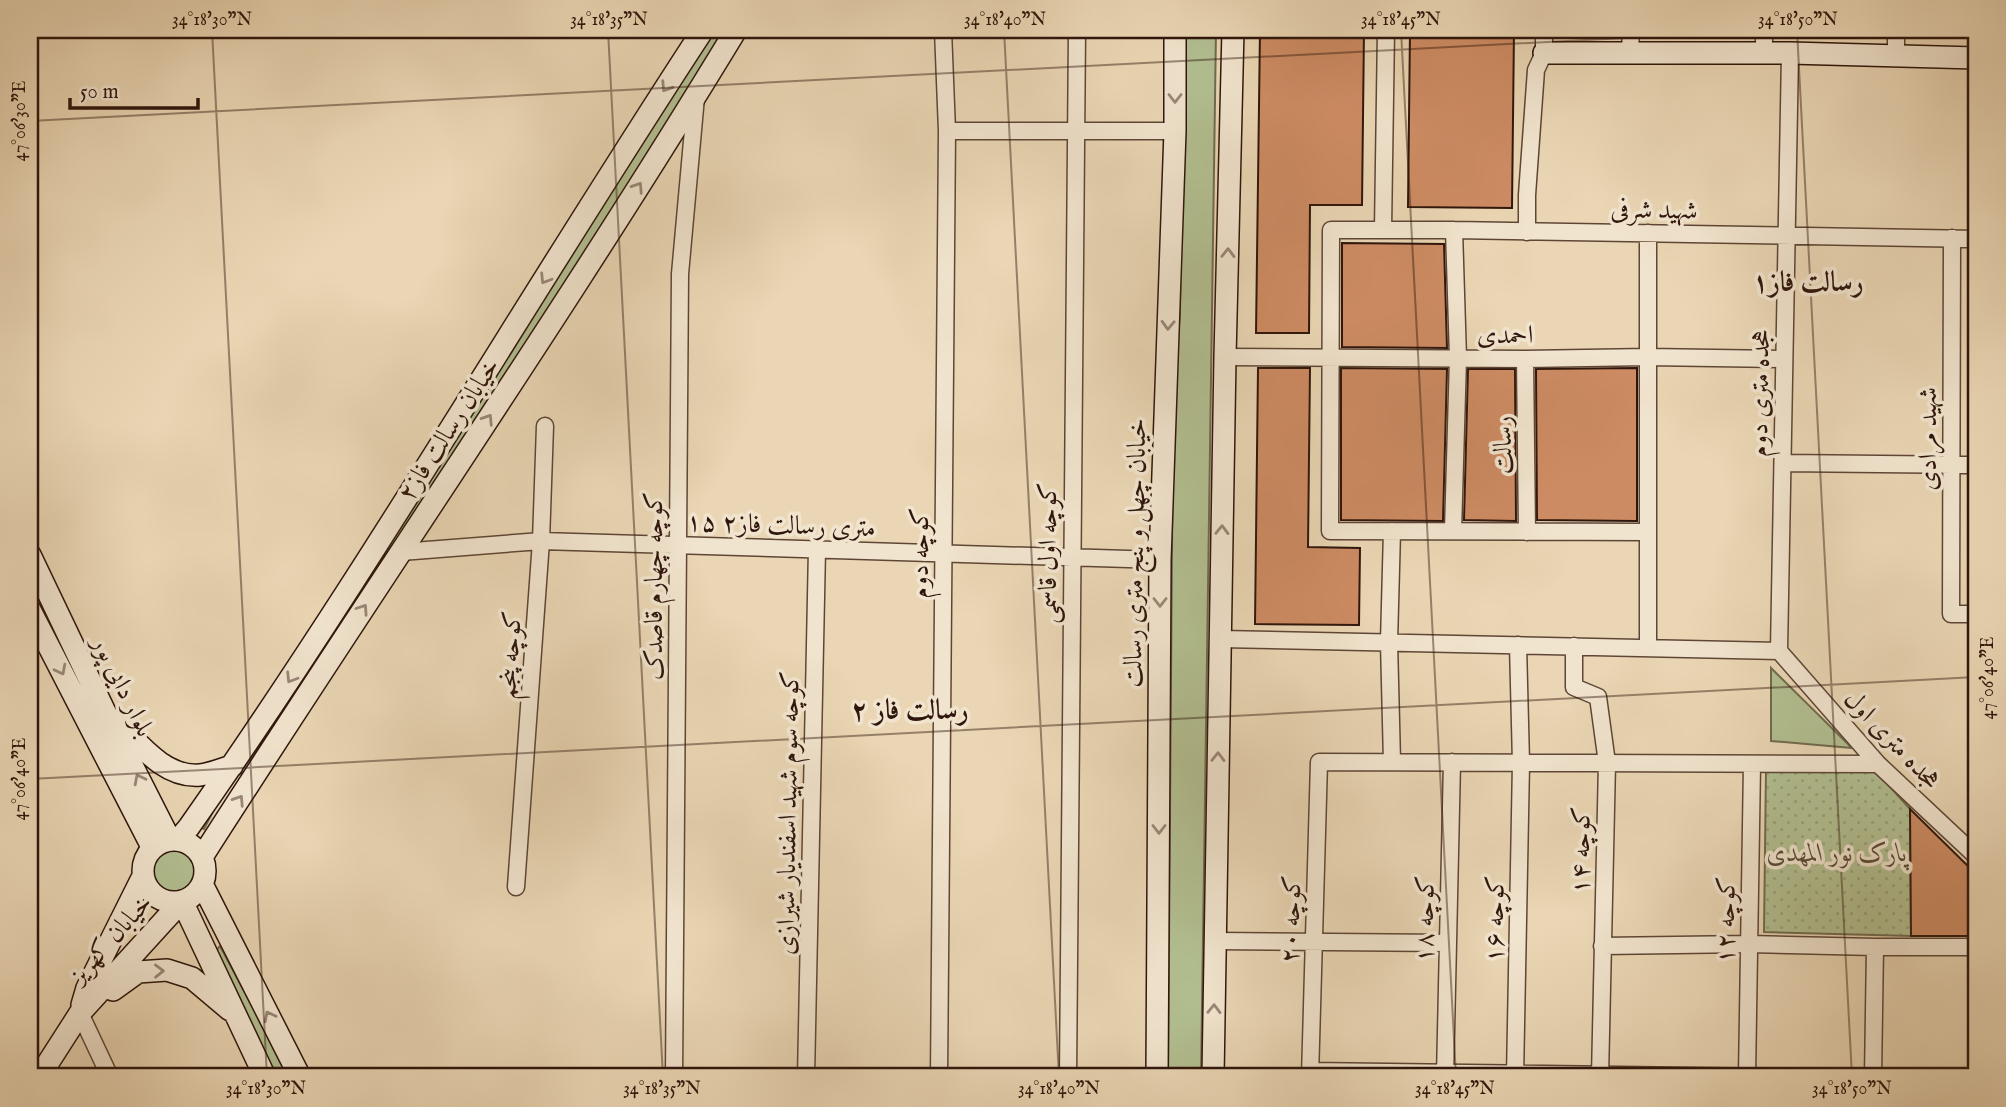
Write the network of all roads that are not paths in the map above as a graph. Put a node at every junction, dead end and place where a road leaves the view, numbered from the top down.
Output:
1 (703, 30) edge
2 (737, 30) edge
3 (943, 30) edge
4 (1077, 30) edge
5 (1175, 30) edge
6 (1233, 30) edge
7 (1386, 30) edge
8 (1544, 30) edge
9 (1631, 30) edge
10 (1764, 30) edge
11 (1896, 30) edge
12 (1630, 52) junction
13 (1544, 53) junction
14 (1764, 53) junction
15 (1790, 53) junction
16 (1896, 57) junction
17 (1976, 58) edge
18 (696, 96) junction
19 (947, 131) junction
20 (1175, 131) junction
21 (1075, 132) junction
22 (596, 198) junction
23 (620, 215) junction
24 (1383, 229) junction
25 (1454, 230) junction
26 (1527, 232) junction
27 (1648, 233) junction
28 (1787, 236) junction
29 (1952, 238) junction
30 (1976, 239) edge
31 (1225, 357) junction
32 (1331, 357) junction
33 (1648, 357) junction
34 (1458, 358) junction
35 (1525, 359) junction
36 (1784, 359) junction
37 (545, 426) dead end
38 (1783, 464) junction
39 (1951, 465) junction
40 (1976, 465) edge
41 (1392, 531) junction
42 (1453, 531) junction
43 (1527, 532) junction
44 (1648, 532) junction
45 (541, 541) junction
46 (678, 545) junction
47 (817, 549) junction
48 (401, 552) junction
49 (943, 553) junction
50 (30, 555) edge
51 (1072, 557) junction
52 (1160, 560) junction
53 (30, 610) edge
54 (1976, 614) edge
55 (1220, 639) junction
56 (1389, 642) junction
57 (1518, 645) junction
58 (1574, 646) junction
59 (1648, 648) junction
60 (1779, 651) junction
61 (105, 712) junction
62 (1392, 762) junction
63 (1452, 762) junction
64 (1521, 763) junction
65 (1606, 763) junction
66 (1752, 764) junction
67 (1878, 764) junction
68 (232, 766) junction
69 (174, 840) junction
70 (151, 850) junction
71 (1976, 856) edge
72 (202, 857) junction
73 (143, 876) junction
74 (202, 884) junction
75 (516, 887) dead end
76 (182, 901) junction
77 (1215, 941) junction
78 (1314, 941) junction
79 (1448, 943) junction
80 (1749, 944) junction
81 (1602, 946) junction
82 (1875, 947) junction
83 (1976, 947) edge
84 (80, 1013) junction
85 (236, 1015) junction
86 (1310, 1074) edge
87 (1445, 1075) edge
88 (1515, 1076) edge
89 (1600, 1076) edge
90 (39, 1077) edge
91 (110, 1077) edge
92 (265, 1077) edge
93 (300, 1077) edge
94 (674, 1077) edge
95 (806, 1077) edge
96 (939, 1077) edge
97 (1068, 1077) edge
98 (1157, 1077) edge
99 (1213, 1077) edge
100 (1747, 1077) edge
101 (1772, 1077) edge
102 (1873, 1077) edge

1 -> 22 main road, خیابان رسالت فاز۲
2 - 18 main road, خیابان رسالت فاز۲
3 - 19 street, کوچه دوم
4 - 21 street, کوچه اول قاسمی
5 -> 20 main road, خیابان چهل و پنج متری رسالت
31 -> 6 main road
7 - 24 street
8 - 13 street
9 - 12 street
10 - 14 street
11 - 16 street
12 - 13 main road
12 - 14 main road
13 - 26 street
14 - 15 main road
15 - 16 main road
15 - 28 street, هجده متری دوم
16 - 17 main road
23 -> 18 main road, خیابان رسالت فاز۲
18 - 46 street, کوچه چهارم قاصدک
19 - 21 street
19 - 49 street, کوچه دوم
20 - 21 street
20 -> 52 main road, خیابان چهل و پنج متری رسالت
21 - 51 street, کوچه اول قاسمی
22 - 23 main road
22 -> 68 main road, خیابان رسالت فاز۲
48 -> 23 main road, خیابان رسالت فاز۲
24 - 25 street, شهید شرفی
24 - 32 street, شهید شرفی
25 - 26 street, شهید شرفی
25 - 34 street
26 - 27 street, شهید شرفی
27 - 28 street, شهید شرفی
27 - 33 street
28 - 29 street, شهید شرفی
28 - 36 street, هجده متری دوم
29 - 30 street, شهید شرفی
29 - 39 street, شهید مرادی
31 - 32 street, احمدی
55 -> 31 main road
32 - 34 street, احمدی
32 - 41 street
33 - 35 street, احمدی
33 - 36 street, احمدی
33 - 44 street
34 - 35 street, احمدی
34 - 42 street
35 - 43 street, رسالت
36 - 38 street, هجده متری دوم
37 - 45 street, کوچه پنجم
38 - 39 street
38 - 60 street, هجده متری دوم
39 - 40 street
39 - 54 street, شهید مرادی
41 - 42 street
41 - 56 street
42 - 43 street
43 - 44 street
44 - 59 street
45 - 46 street, ۱۵ متری رسالت فاز۲
45 - 48 street, ۱۵ متری رسالت فاز۲
45 - 75 street, کوچه پنجم
46 - 47 street, ۱۵ متری رسالت فاز۲
46 - 94 street, کوچه چهارم قاصدک
47 - 49 street, ۱۵ متری رسالت فاز۲
47 - 95 street, کوچه سوم شهید اسفندیار شیرازی
72 -> 48 main road, خیابان رسالت فاز۲
49 - 51 street, ۱۵ متری رسالت فاز۲
49 - 96 street, کوچه دوم
50 - 61 main road, بلوار دایی پور
51 - 52 street, ۱۵ متری رسالت فاز۲
51 - 97 street, کوچه اول قاسمی
52 -> 98 main road, خیابان چهل و پنج متری رسالت
53 -> 70 main road, بلوار دایی پور
55 - 56 street
77 -> 55 main road
56 - 57 street
56 - 62 street
57 - 58 street
57 - 64 street, ۱۶ کوچه
58 - 59 street
58 - 65 street, ‍‍ ۱۴ کوچه
59 - 60 street
60 - 67 street, هجده متری اول
61 - 68 main road
69 -> 61 main road, بلوار دایی پور
62 - 63 street
62 - 78 street, ۲۰ کوچه
63 - 64 street
63 - 79 street, ۱۸ کوچه
64 - 65 street
64 - 88 street, ۱۶ کوچه
65 - 66 street
65 - 81 street, ‍‍ ۱۴ کوچه
66 - 67 street
66 - 80 street, ۱۲ کوچه
67 - 71 street, هجده متری اول
68 - 69 main road, خیابان رسالت فاز۲
69 - 70 main road
69 - 72 main road
70 - 73 main road
72 - 74 main road
73 - 76 main road
73 - 84 main road, خیابان کهریز
74 - 76 main road
93 -> 74 main road
76 - 84 main road, خیابان کهریز
76 - 85 main road
77 - 78 street
99 -> 77 main road
78 - 79 street
78 - 86 street, ۲۰ کوچه
79 - 87 street, ۱۸ کوچه
80 - 81 street
80 - 82 street
80 - 100 street, ۱۲ کوچه
81 - 89 street, ‍‍ ۱۴ کوچه
82 - 83 street
82 - 102 street
84 -> 85 main road
84 - 90 main road, خیابان کهریز
84 - 91 street
85 - 92 main road
86 - 87 street
87 - 88 street
88 - 89 street
89 - 100 street
100 - 101 street

